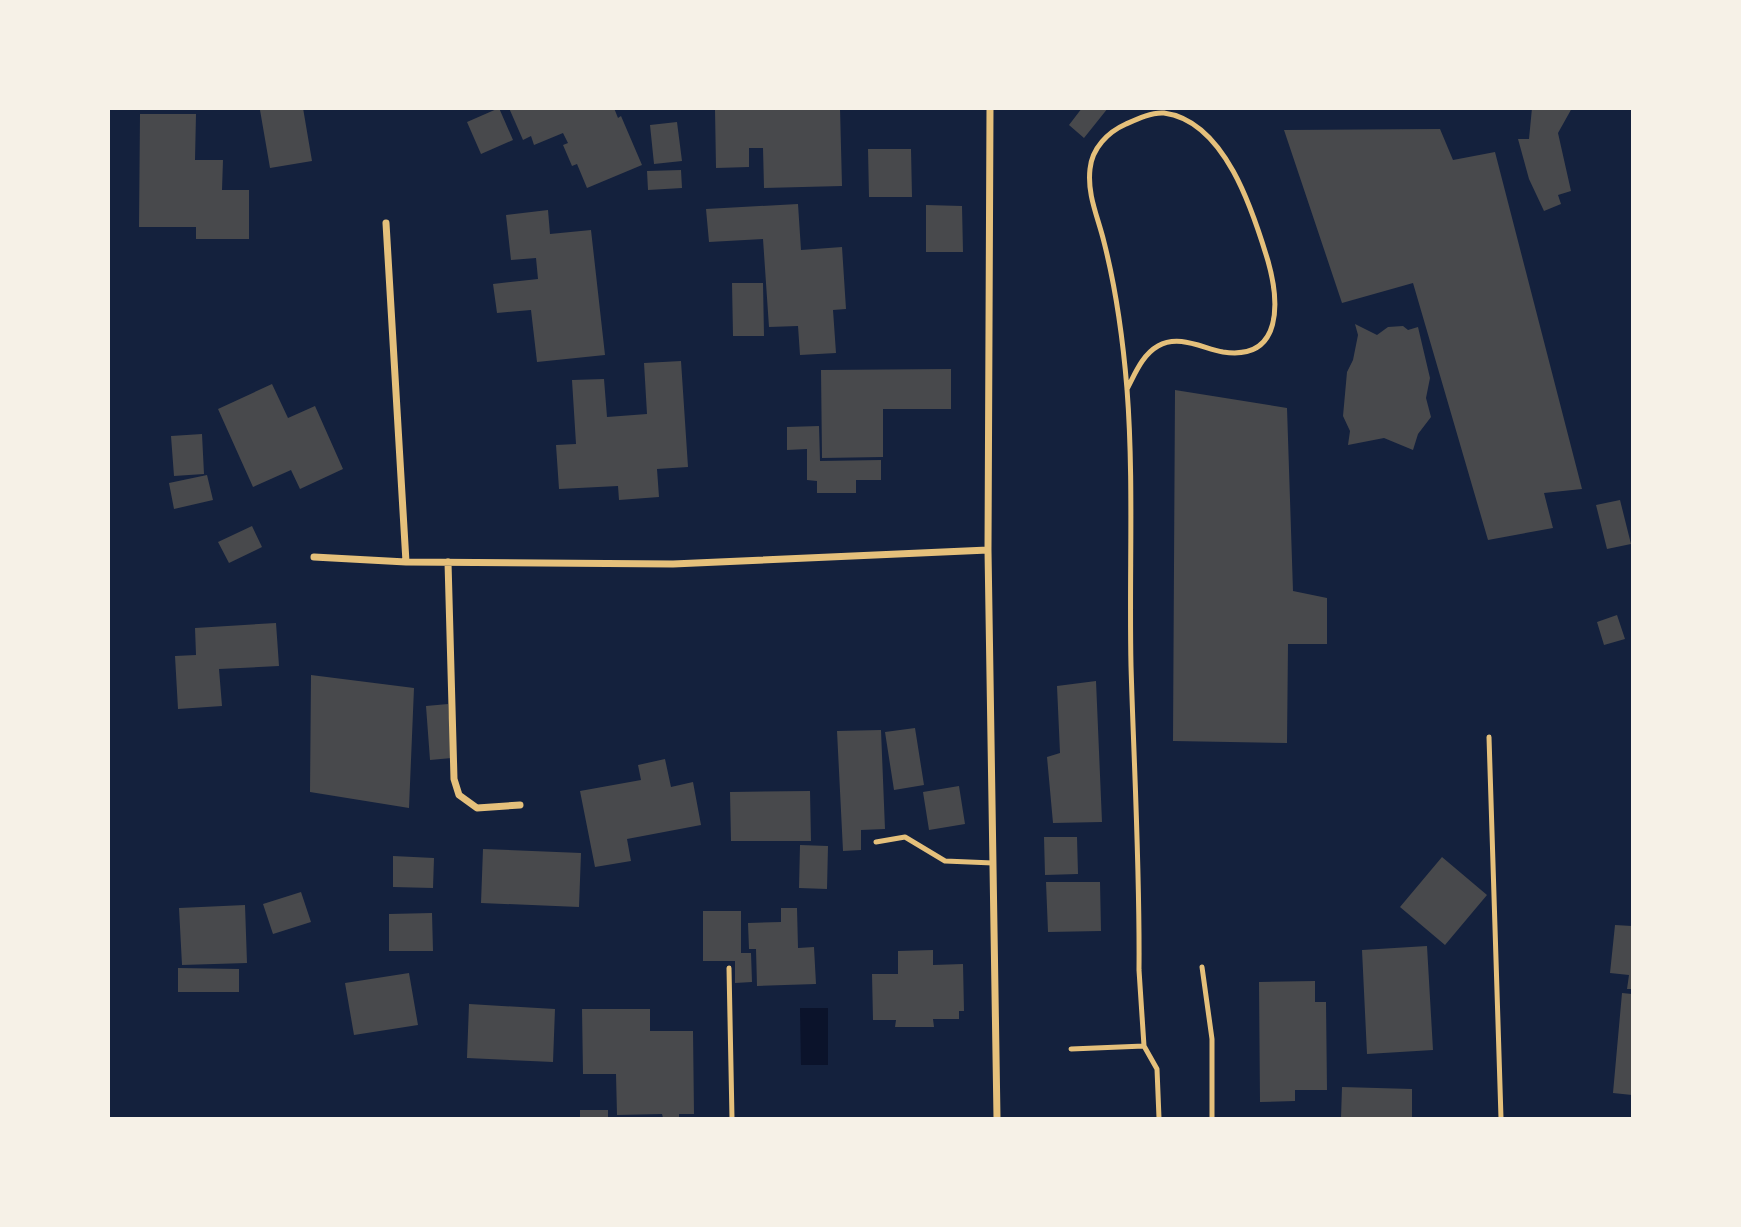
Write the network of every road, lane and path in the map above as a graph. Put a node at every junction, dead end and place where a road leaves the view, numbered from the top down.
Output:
1 (990, 108) edge
2 (386, 223) dead end
3 (1127, 389) junction
4 (988, 550) junction
5 (314, 557) dead end
6 (405, 562) junction
7 (448, 562) junction
8 (1489, 737) dead end
9 (520, 805) dead end
10 (876, 842) dead end
11 (993, 863) junction
12 (1202, 967) dead end
13 (729, 968) dead end
14 (1144, 1046) junction
15 (1071, 1049) dead end
16 (732, 1118) edge
17 (997, 1118) edge
18 (1159, 1118) edge
19 (1212, 1118) edge
20 (1501, 1118) edge

1 - 4 street
2 - 6 street
3 - 3 lane
3 - 14 lane
4 - 7 street
4 - 11 street
5 - 6 street
6 - 7 street
7 - 9 street
8 - 20 lane
10 - 11 lane
11 - 17 street
12 - 19 lane
13 - 16 lane
14 - 15 lane
14 - 18 lane

